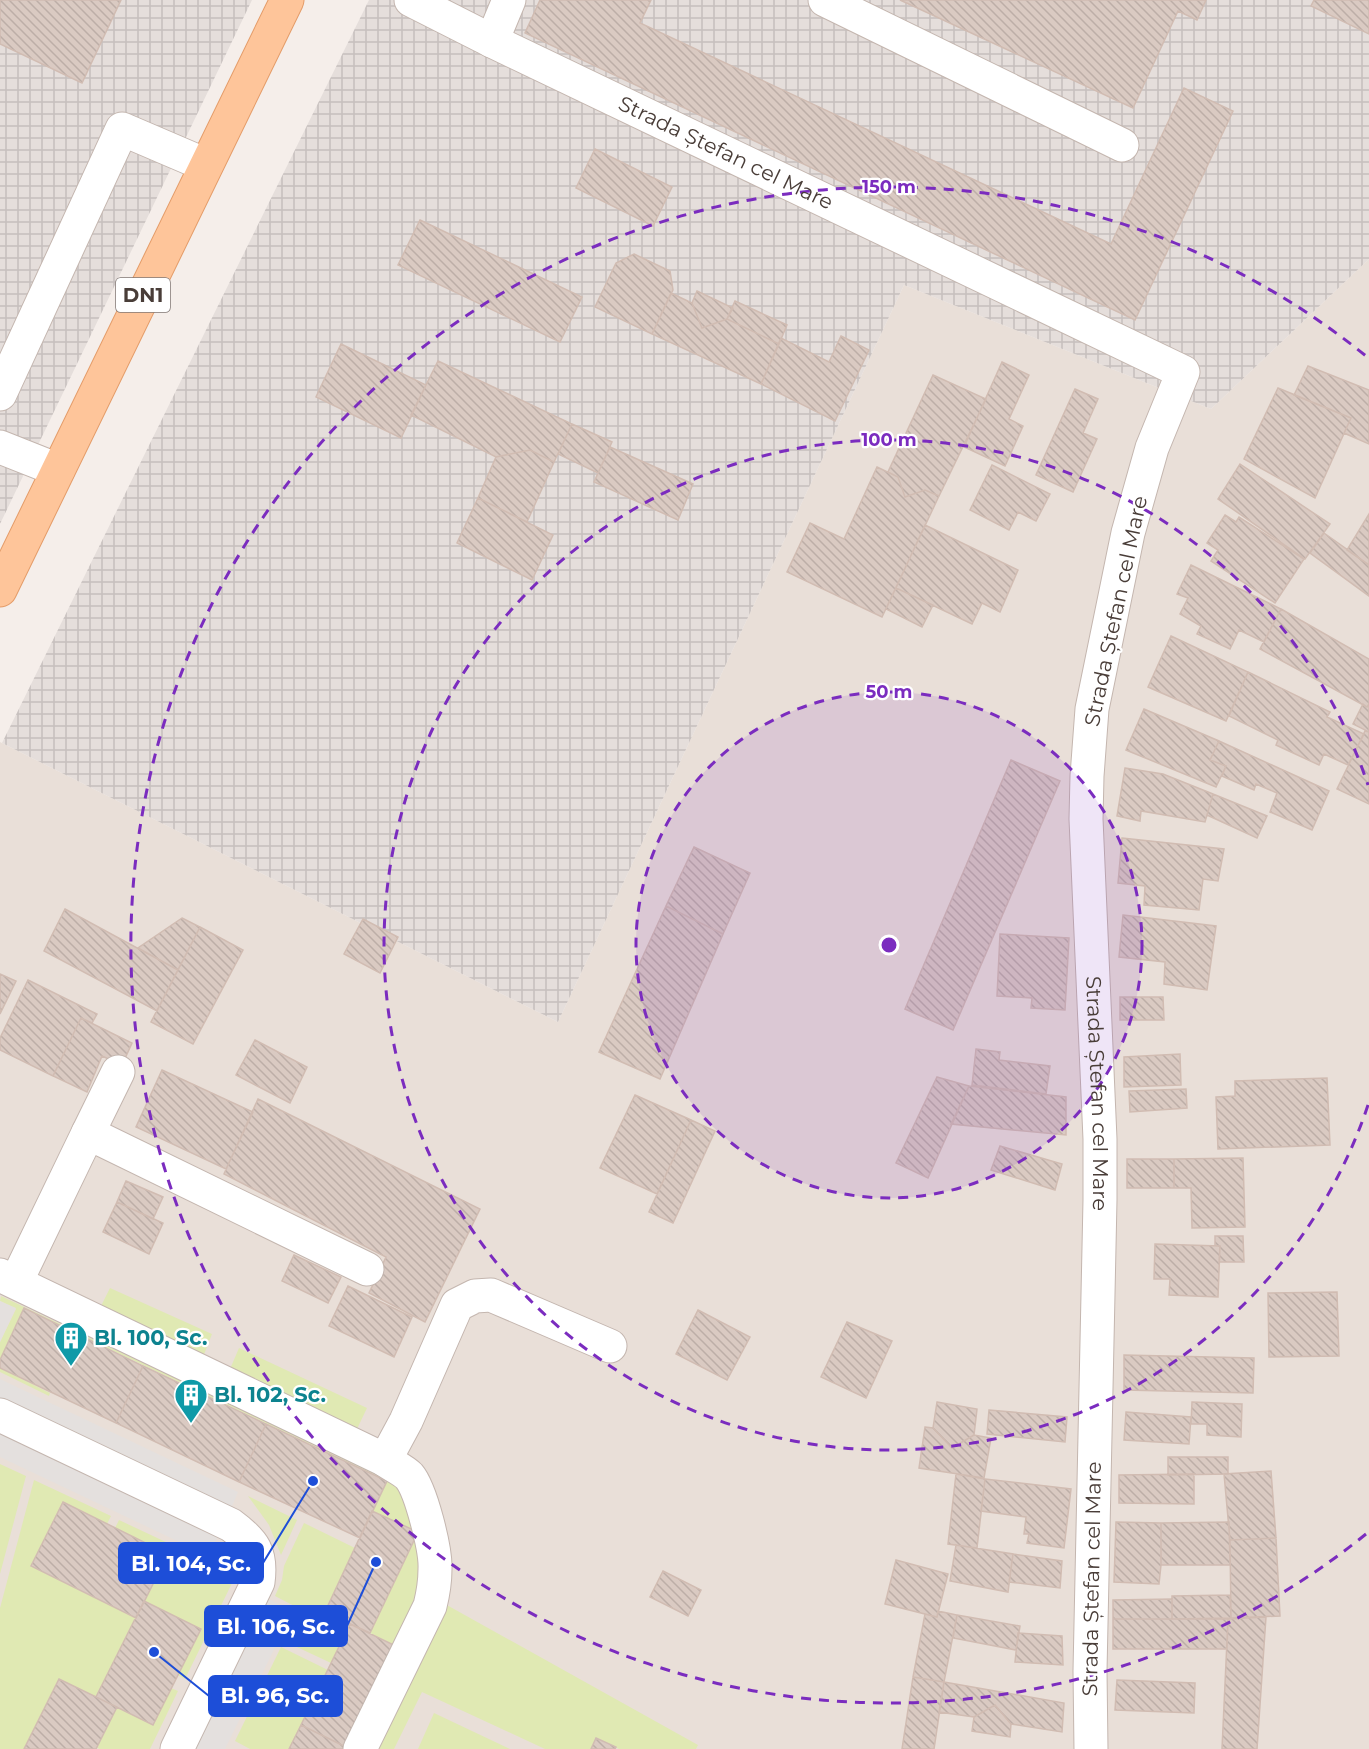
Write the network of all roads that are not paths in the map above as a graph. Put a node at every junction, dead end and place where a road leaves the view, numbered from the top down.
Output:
1 (287, 0) edge
2 (411, 0) edge
3 (509, 0) edge
4 (825, 0) edge
5 (492, 41) junction
6 (1122, 146) dead end
7 (206, 165) junction
8 (0, 393) edge
9 (0, 447) edge
10 (58, 470) junction
11 (0, 590) edge
12 (118, 1072) dead end
13 (88, 1134) junction
14 (367, 1269) dead end
15 (8, 1278) edge
16 (610, 1346) dead end
17 (0, 1415) edge
18 (386, 1460) junction
19 (177, 1749) edge
20 (360, 1749) edge
21 (1090, 1749) edge

1 - 7 main road, DN1
2 - 5 street, Strada Ștefan cel Mare
3 - 5 street
4 - 6 street
5 - 21 street, Strada Ștefan cel Mare
7 - 8 street
7 - 10 main road, DN1
9 - 10 street
10 - 11 main road, DN1
12 - 13 street
13 - 14 street
13 - 15 street
15 - 18 street
16 - 18 street
17 - 19 street
18 - 20 street

